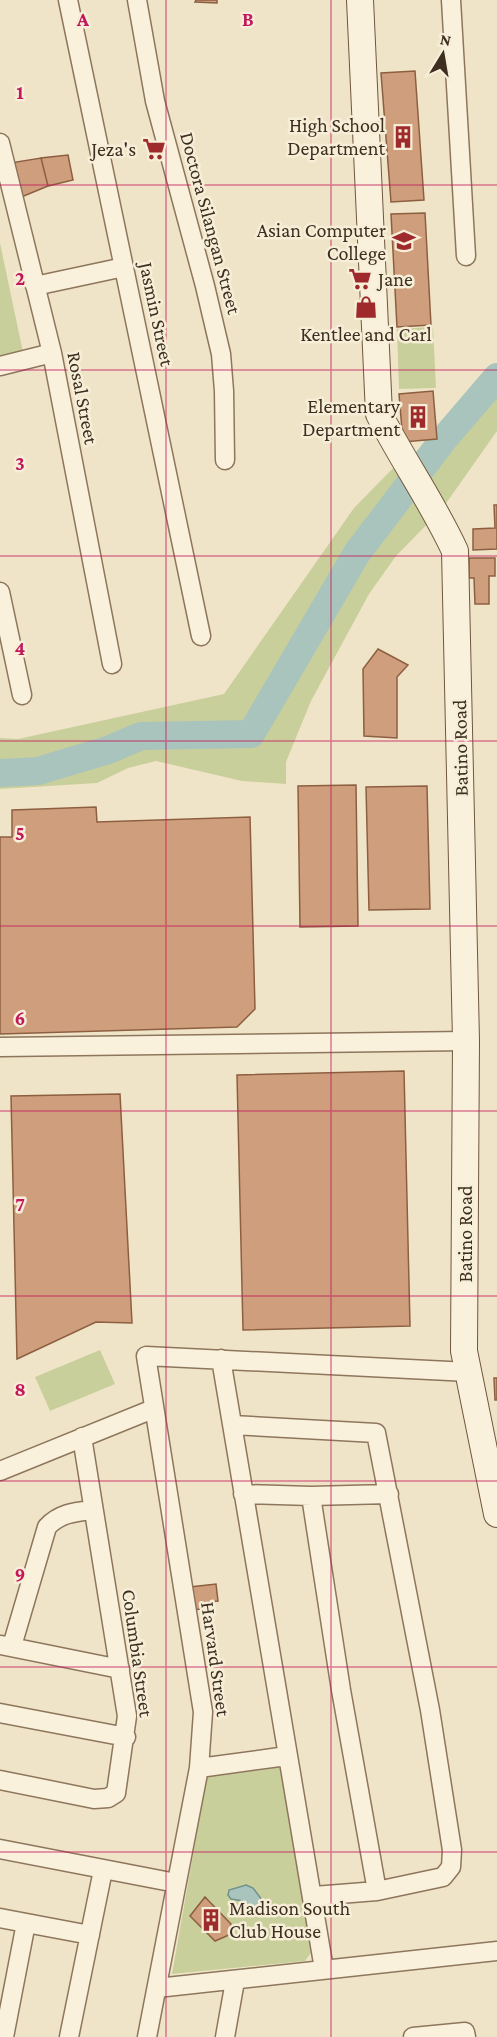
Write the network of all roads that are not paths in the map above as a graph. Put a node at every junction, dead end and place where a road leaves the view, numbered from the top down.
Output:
1 (68, 0) edge
2 (137, 0) edge
3 (360, 0) edge
4 (451, 0) edge
5 (0, 143) edge
6 (7, 197) edge
7 (466, 256) dead end
8 (124, 267) junction
9 (35, 286) junction
10 (52, 353) junction
11 (0, 366) edge
12 (225, 460) dead end
13 (0, 592) edge
14 (201, 636) dead end
15 (112, 664) dead end
16 (22, 695) dead end
17 (466, 1041) junction
18 (0, 1047) edge
19 (221, 1359) junction
20 (469, 1372) junction
21 (153, 1409) junction
22 (232, 1425) junction
23 (82, 1437) junction
24 (0, 1471) edge
25 (243, 1494) junction
26 (389, 1494) junction
27 (311, 1496) junction
28 (93, 1510) junction
29 (497, 1514) edge
30 (6, 1645) edge
31 (120, 1669) junction
32 (0, 1713) edge
33 (126, 1737) junction
34 (287, 1756) junction
35 (199, 1768) junction
36 (0, 1780) edge
37 (0, 1850) edge
38 (104, 1870) junction
39 (176, 1883) junction
40 (377, 1891) junction
41 (314, 1896) junction
42 (0, 1918) edge
43 (26, 1923) junction
44 (90, 1935) junction
45 (497, 1951) edge
46 (324, 1969) junction
47 (235, 1981) junction
48 (157, 1988) junction
49 (4, 2037) edge
50 (69, 2037) edge
51 (147, 2037) edge
52 (225, 2037) edge
53 (413, 2037) edge
54 (466, 2037) edge

1 - 8 street, Jasmin Street
2 - 12 street, Doctora Silangan Street
3 - 17 main road, Batino Road
4 - 7 street
5 - 6 street, Rosal Street
6 - 9 street, Rosal Street
8 - 9 street
8 - 14 street, Jasmin Street
9 - 10 street, Rosal Street
10 - 11 street
10 - 15 street, Rosal Street
13 - 16 street
17 - 18 street
17 - 20 main road, Batino Road
19 - 20 street
19 - 21 street, Harvard Street
19 - 22 street
20 - 29 main road, Batino Road
21 - 23 street
21 - 35 street, Harvard Street
22 - 25 street
22 - 26 street
23 - 24 street
23 - 28 street, Columbia Street
25 - 27 street
25 - 34 street
26 - 27 street
26 - 40 street
27 - 40 street
28 - 30 street
28 - 31 street, Columbia Street
30 - 31 street
31 - 33 street, Columbia Street
32 - 33 street
33 - 36 street, Columbia Street
34 - 35 street
34 - 41 street
35 - 39 street, Harvard Street
37 - 38 street
38 - 39 street
38 - 44 street
39 - 48 street, Harvard Street
40 - 41 street
41 - 46 street
42 - 43 street
43 - 44 street
43 - 49 street
44 - 50 street
45 - 46 street
46 - 47 street
47 - 48 street
47 - 52 street
48 - 51 street, Harvard Street
53 - 54 street

